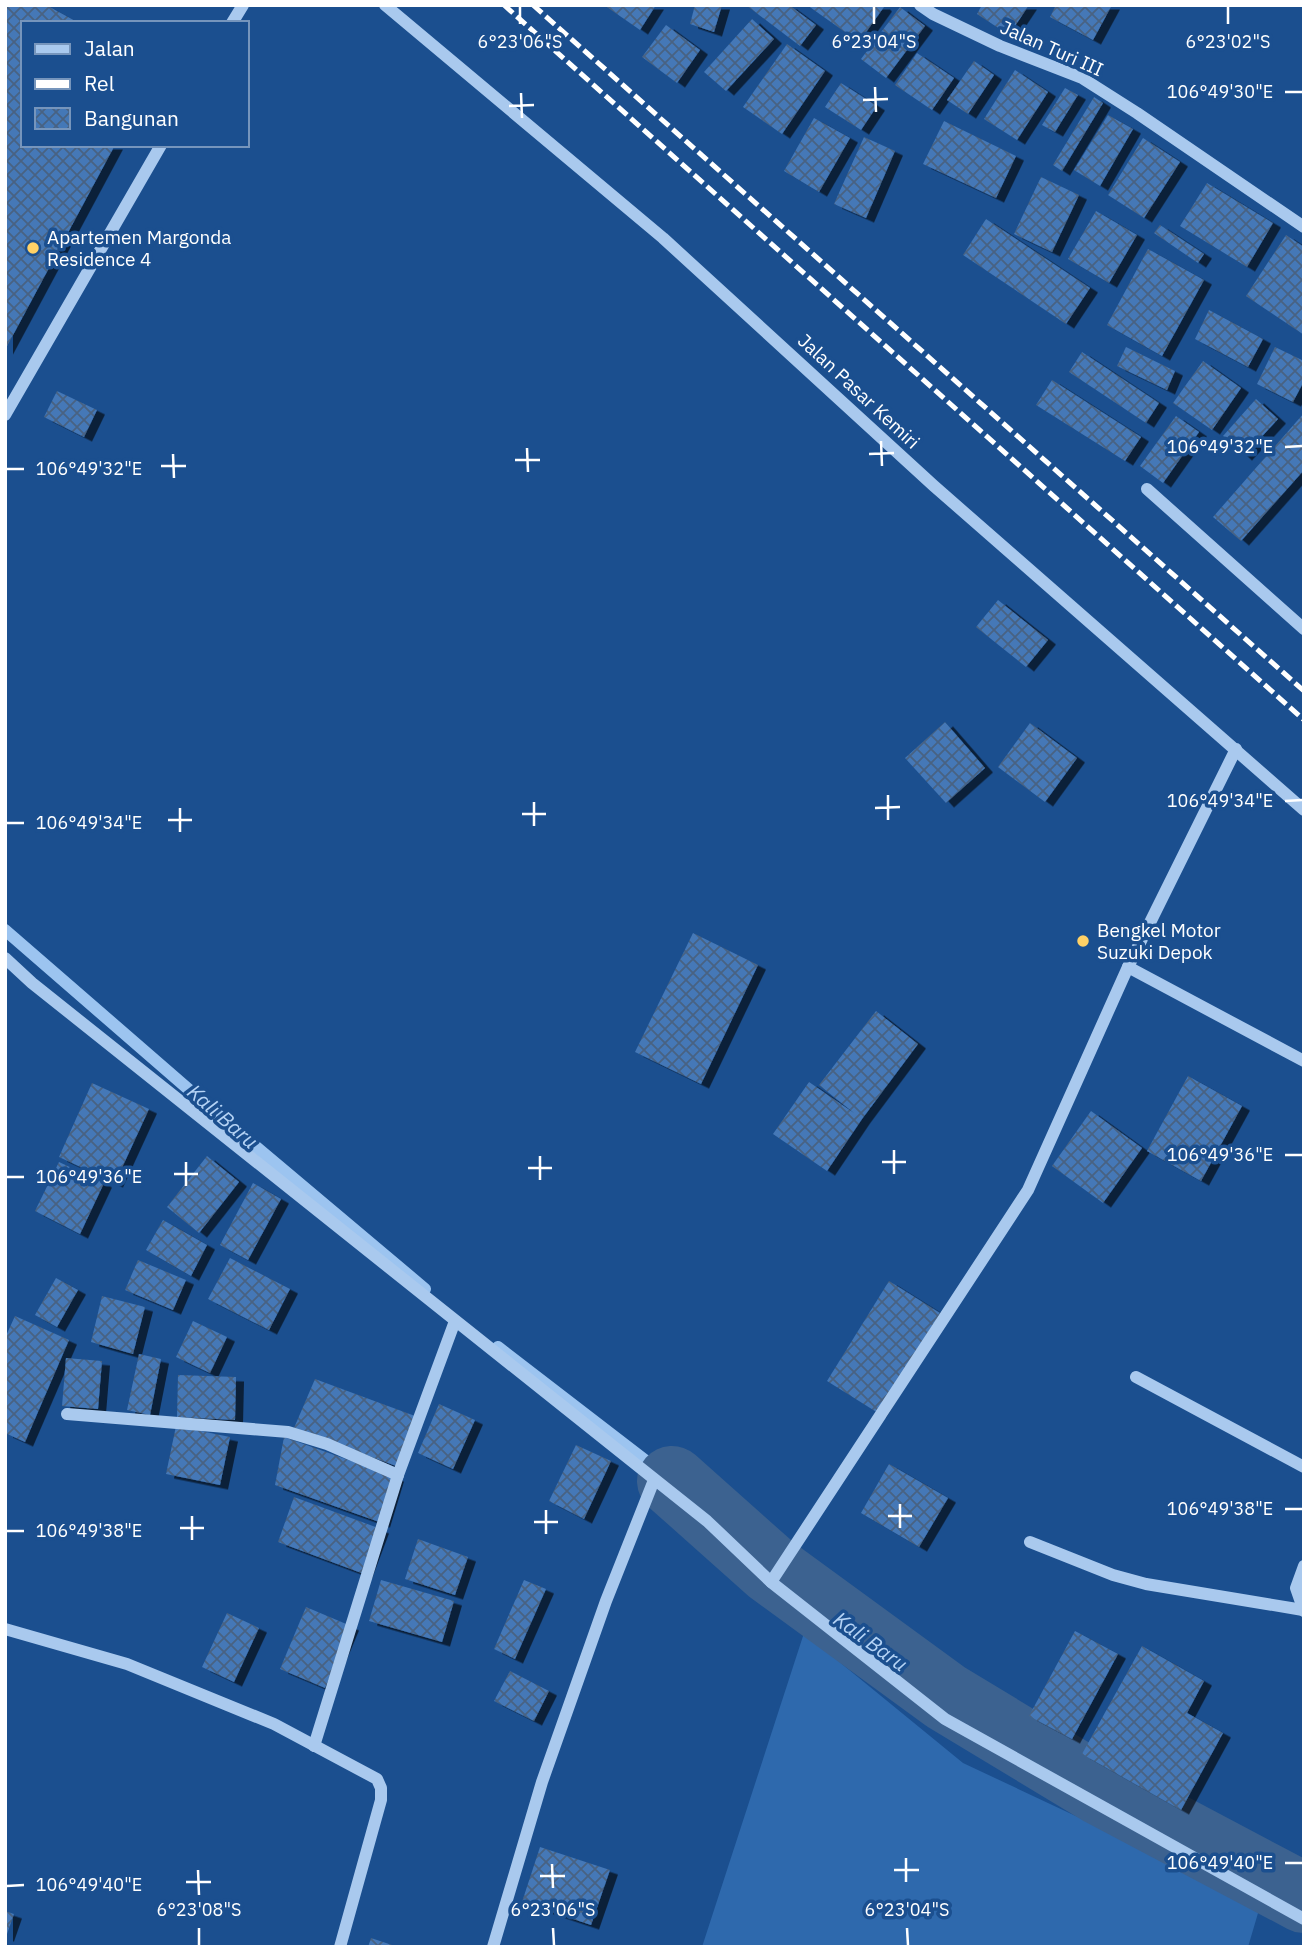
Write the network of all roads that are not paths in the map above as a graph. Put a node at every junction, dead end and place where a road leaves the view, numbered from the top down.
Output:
1 (243, 5) edge
2 (384, 5) edge
3 (920, 5) edge
4 (233, 21) edge
5 (160, 147) edge
6 (1304, 228) edge
7 (5, 415) edge
8 (1147, 489) dead end
9 (1304, 629) edge
10 (1236, 749) junction
11 (1304, 810) edge
12 (5, 958) edge
13 (1128, 967) junction
14 (1304, 1061) edge
15 (455, 1321) junction
16 (1136, 1377) dead end
17 (67, 1413) dead end
18 (1304, 1467) edge
19 (398, 1475) junction
20 (654, 1480) junction
21 (1030, 1542) dead end
22 (1304, 1566) edge
23 (771, 1582) junction
24 (1303, 1610) edge
25 (5, 1629) edge
26 (314, 1746) junction
27 (1304, 1919) edge
28 (340, 1947) edge
29 (493, 1947) edge

1 - 4 street
2 - 10 street, Jalan Pasar Kemiri
3 - 6 street, Jalan Turi III
5 - 7 street
8 - 9 street
10 - 11 street, Jalan Pasar Kemiri
10 - 13 street
12 - 15 street
13 - 14 street
13 - 23 street
15 - 19 street
15 - 20 street
16 - 18 street
17 - 19 street
19 - 26 street
20 - 23 street
20 - 29 street
21 - 24 street
22 - 24 street
23 - 27 street
25 - 26 street
26 - 28 street

